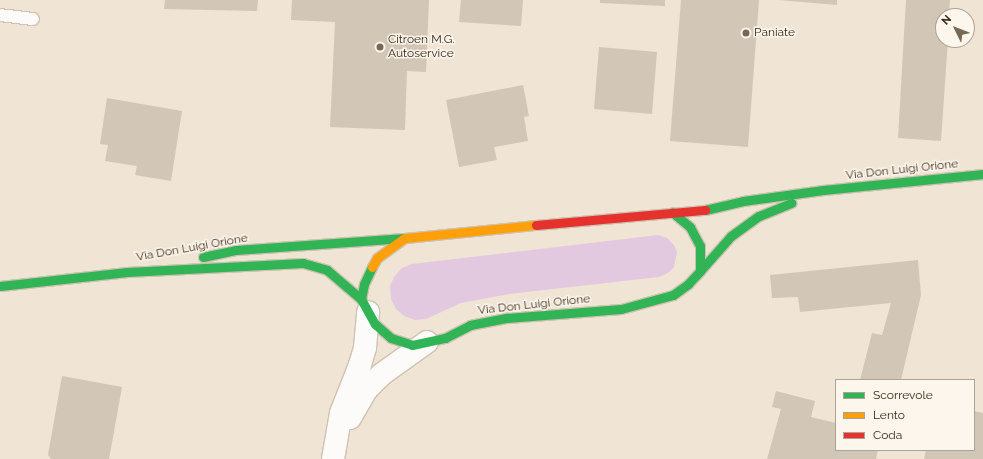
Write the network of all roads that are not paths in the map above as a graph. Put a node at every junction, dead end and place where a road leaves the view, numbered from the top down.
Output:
1 (0, 15) edge
2 (33, 19) dead end
3 (983, 174) edge
4 (823, 190) junction
5 (672, 212) junction
6 (405, 238) junction
7 (700, 271) junction
8 (127, 272) junction
9 (0, 286) edge
10 (364, 306) junction
11 (427, 342) junction
12 (334, 453) edge

1 - 2 lane
3 - 4 main road, Via Don Luigi Orione
4 - 5 main road, Via Don Luigi Orione
4 - 7 main road, Via Don Luigi Orione
5 - 6 main road, Via Don Luigi Orione
5 - 7 main road
6 - 8 main road, Via Don Luigi Orione
6 - 10 main road, Via Don Luigi Orione
7 - 11 main road, Via Don Luigi Orione
8 - 9 main road, Via Don Luigi Orione
8 - 10 main road, Via Don Luigi Orione
10 - 11 main road, Via Don Luigi Orione
10 - 12 street
11 - 12 street

